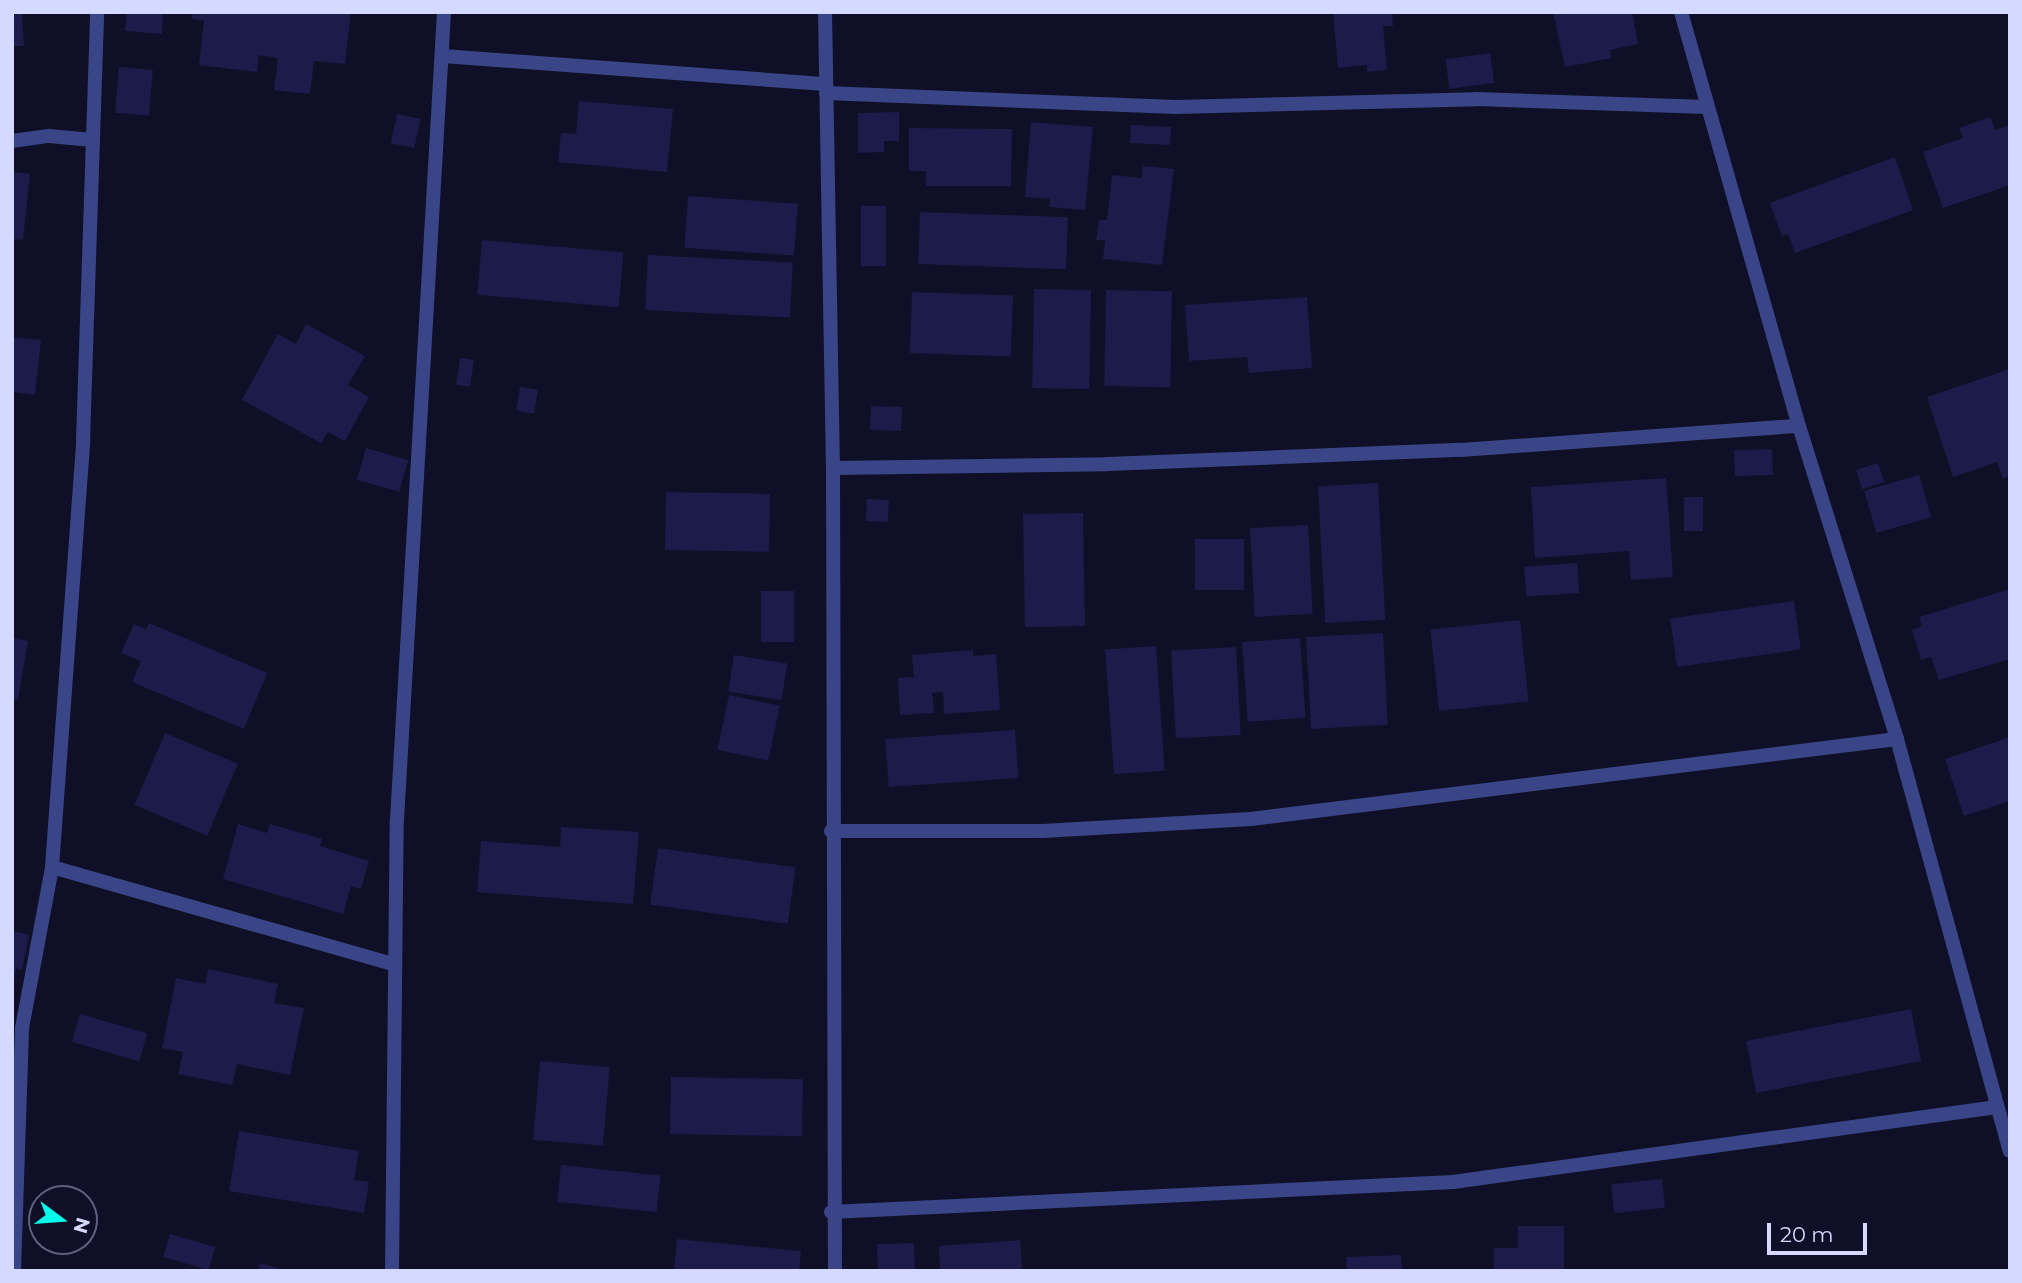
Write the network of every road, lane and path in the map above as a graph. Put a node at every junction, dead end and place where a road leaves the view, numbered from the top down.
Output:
1 (97, 12) edge
2 (444, 12) edge
3 (825, 12) edge
4 (1681, 12) edge
5 (443, 55) junction
6 (826, 88) junction
7 (1707, 107) junction
8 (93, 140) junction
9 (12, 141) edge
10 (1799, 426) junction
11 (833, 468) junction
12 (1896, 739) junction
13 (831, 831) junction
14 (52, 867) junction
15 (395, 965) junction
16 (1997, 1107) junction
17 (2010, 1152) edge
18 (831, 1212) junction
19 (14, 1271) edge
20 (393, 1271) edge
21 (835, 1271) edge

1 - 8 street
2 - 5 street
3 - 6 street
4 - 7 street
5 - 6 street
5 - 15 street
6 - 7 street
6 - 11 street
7 - 10 street
8 - 9 street
8 - 14 street
10 - 11 street
10 - 12 street
11 - 13 street
12 - 13 street
12 - 16 street
13 - 18 street
14 - 15 street
14 - 19 street
15 - 20 street
16 - 17 street
16 - 18 street
18 - 21 street

